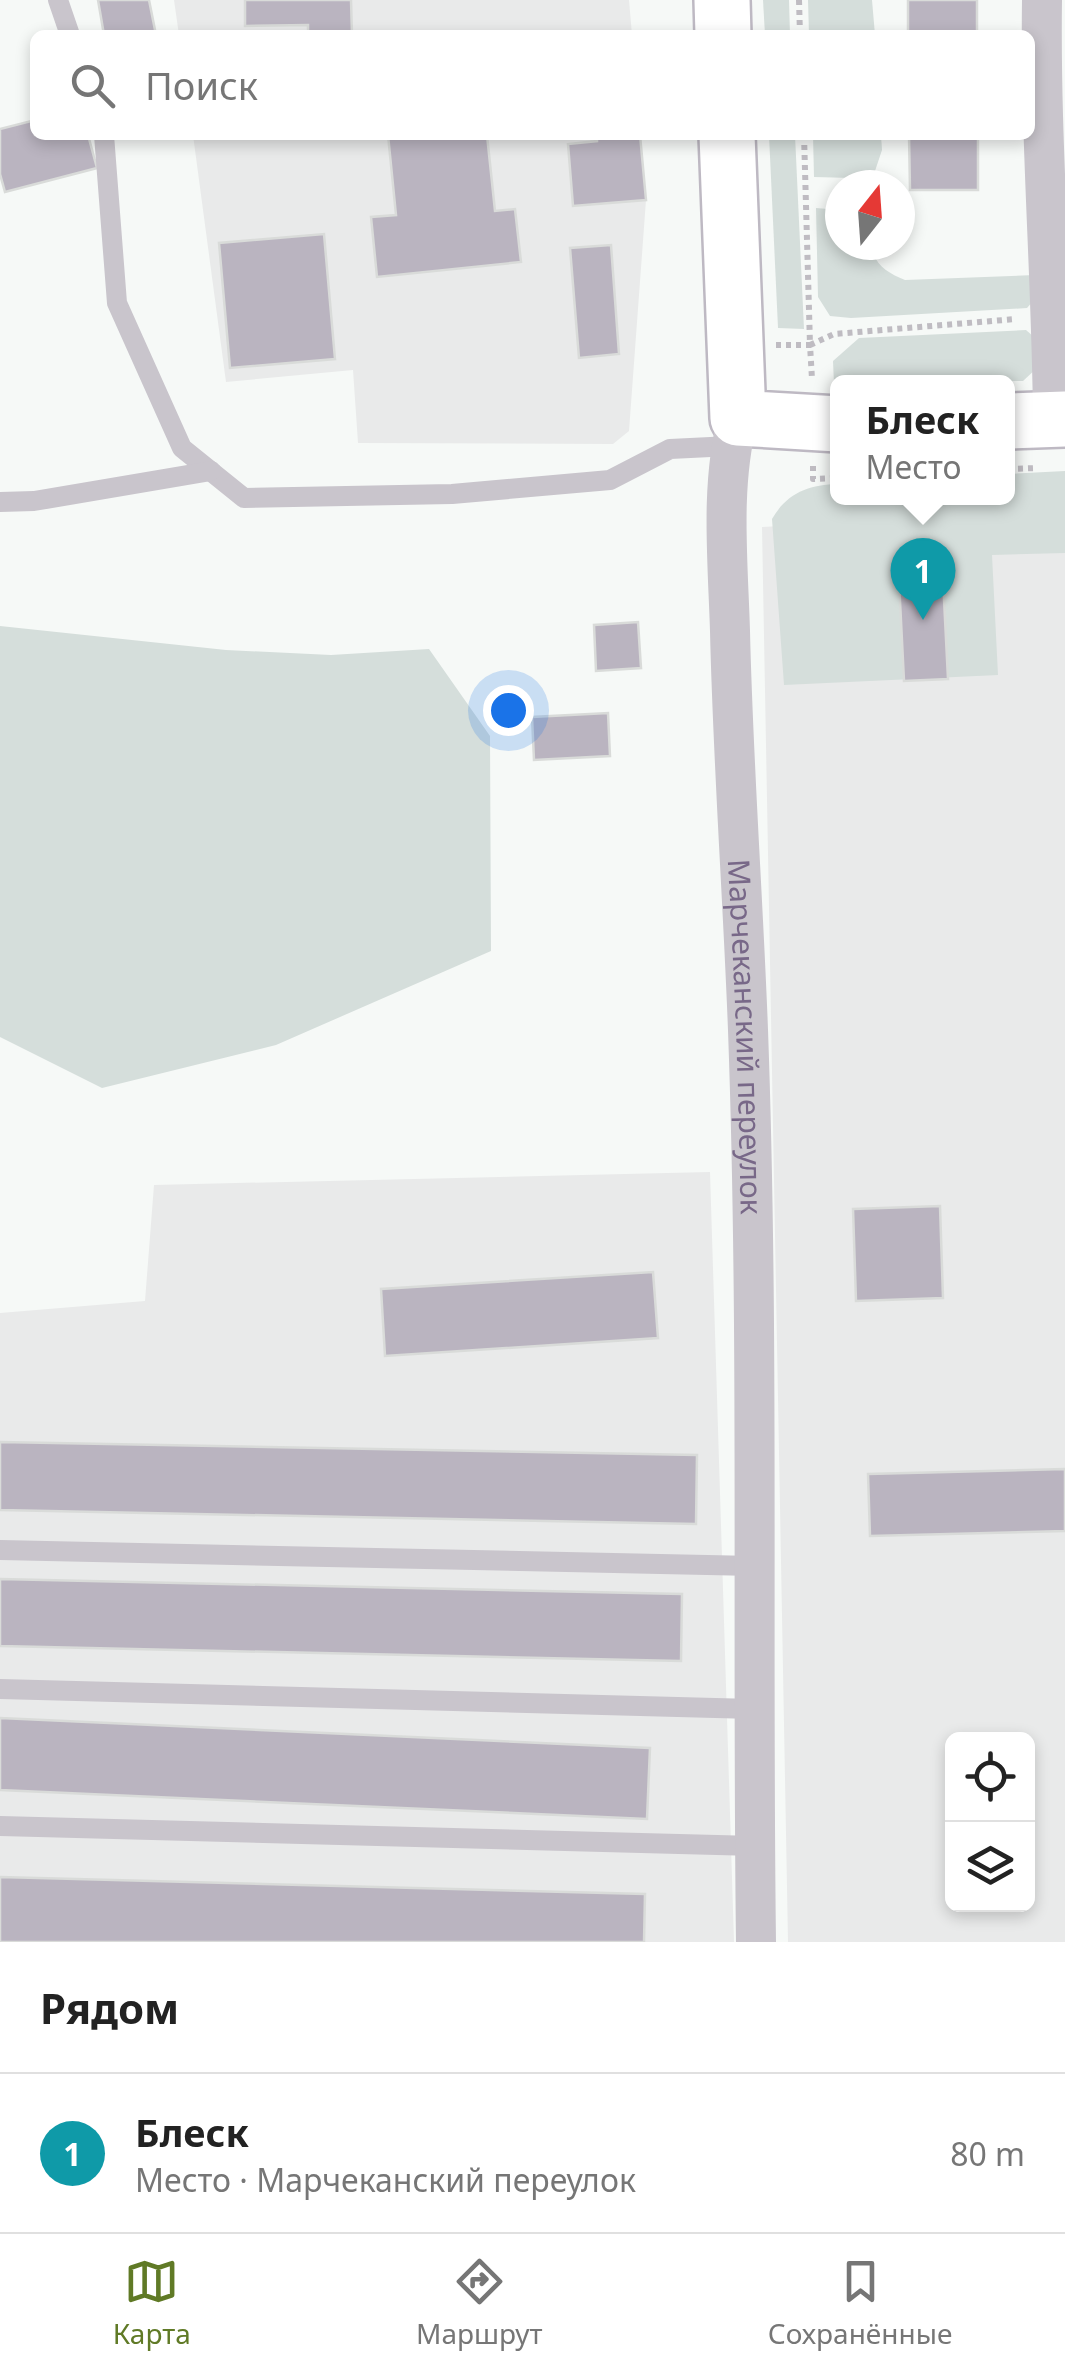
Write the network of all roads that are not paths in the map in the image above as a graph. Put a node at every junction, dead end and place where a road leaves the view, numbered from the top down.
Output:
1 (58, 0) edge
2 (722, 0) edge
3 (1042, 0) edge
4 (68, 30) edge
5 (723, 30) edge
6 (1053, 77) edge
7 (104, 140) edge
8 (727, 140) edge
9 (826, 425) edge
10 (1044, 431) edge
11 (734, 432) junction
12 (211, 471) junction
13 (0, 502) edge
14 (0, 1550) edge
15 (754, 1566) junction
16 (0, 1689) edge
17 (753, 1709) junction
18 (0, 1826) edge
19 (755, 1846) junction
20 (756, 1942) edge

1 - 4 lane
2 - 5 main road
3 - 6 street
6 - 10 street
7 - 12 lane
8 - 11 main road, Марчеканский переулок
9 - 11 main road
11 - 12 lane
11 - 15 street, Марчеканский переулок
12 - 13 lane
14 - 15 lane
15 - 17 street, Марчеканский переулок
16 - 17 lane
17 - 19 street, Марчеканский переулок
18 - 19 lane
19 - 20 street, Марчеканский переулок

